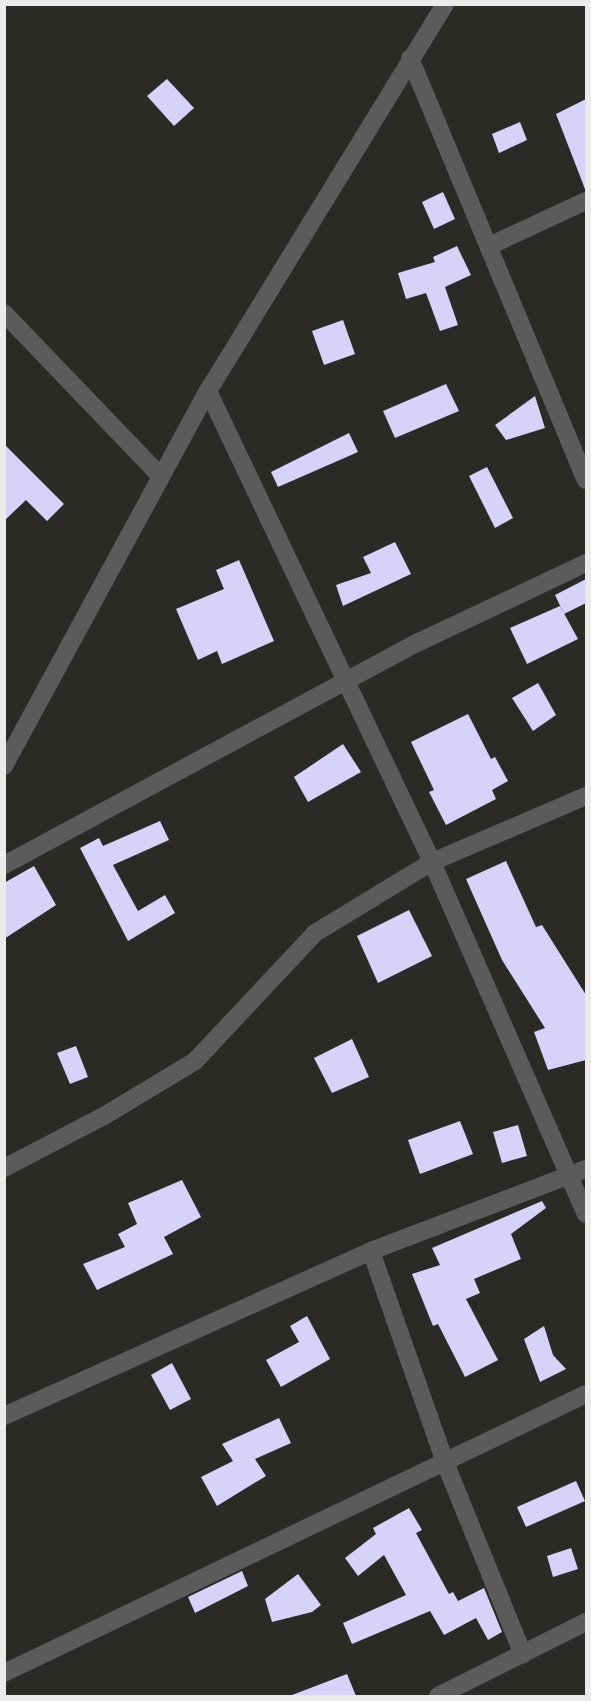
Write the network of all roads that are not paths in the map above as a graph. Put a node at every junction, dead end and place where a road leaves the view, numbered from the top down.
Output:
1 (445, 4) edge
2 (410, 58) junction
3 (586, 201) edge
4 (489, 246) junction
5 (4, 313) edge
6 (208, 391) junction
7 (161, 477) junction
8 (586, 480) edge
9 (586, 563) edge
10 (346, 683) junction
11 (4, 766) edge
12 (586, 796) edge
13 (432, 862) junction
14 (4, 865) edge
15 (4, 1168) edge
16 (579, 1172) edge
17 (586, 1214) edge
18 (371, 1251) junction
19 (586, 1394) edge
20 (4, 1416) edge
21 (444, 1460) junction
22 (586, 1622) edge
23 (524, 1655) junction
24 (4, 1673) edge
25 (438, 1696) edge

1 - 2 street
2 - 4 street
2 - 6 street
3 - 4 street
4 - 8 street
5 - 7 street
6 - 7 street
6 - 10 street
7 - 11 street
9 - 10 street
10 - 13 street
10 - 14 street
12 - 13 street
13 - 15 street
13 - 16 street
16 - 17 street
16 - 18 street
18 - 20 street
18 - 21 street
19 - 21 street
21 - 23 street
21 - 24 street
22 - 23 street
23 - 25 street

